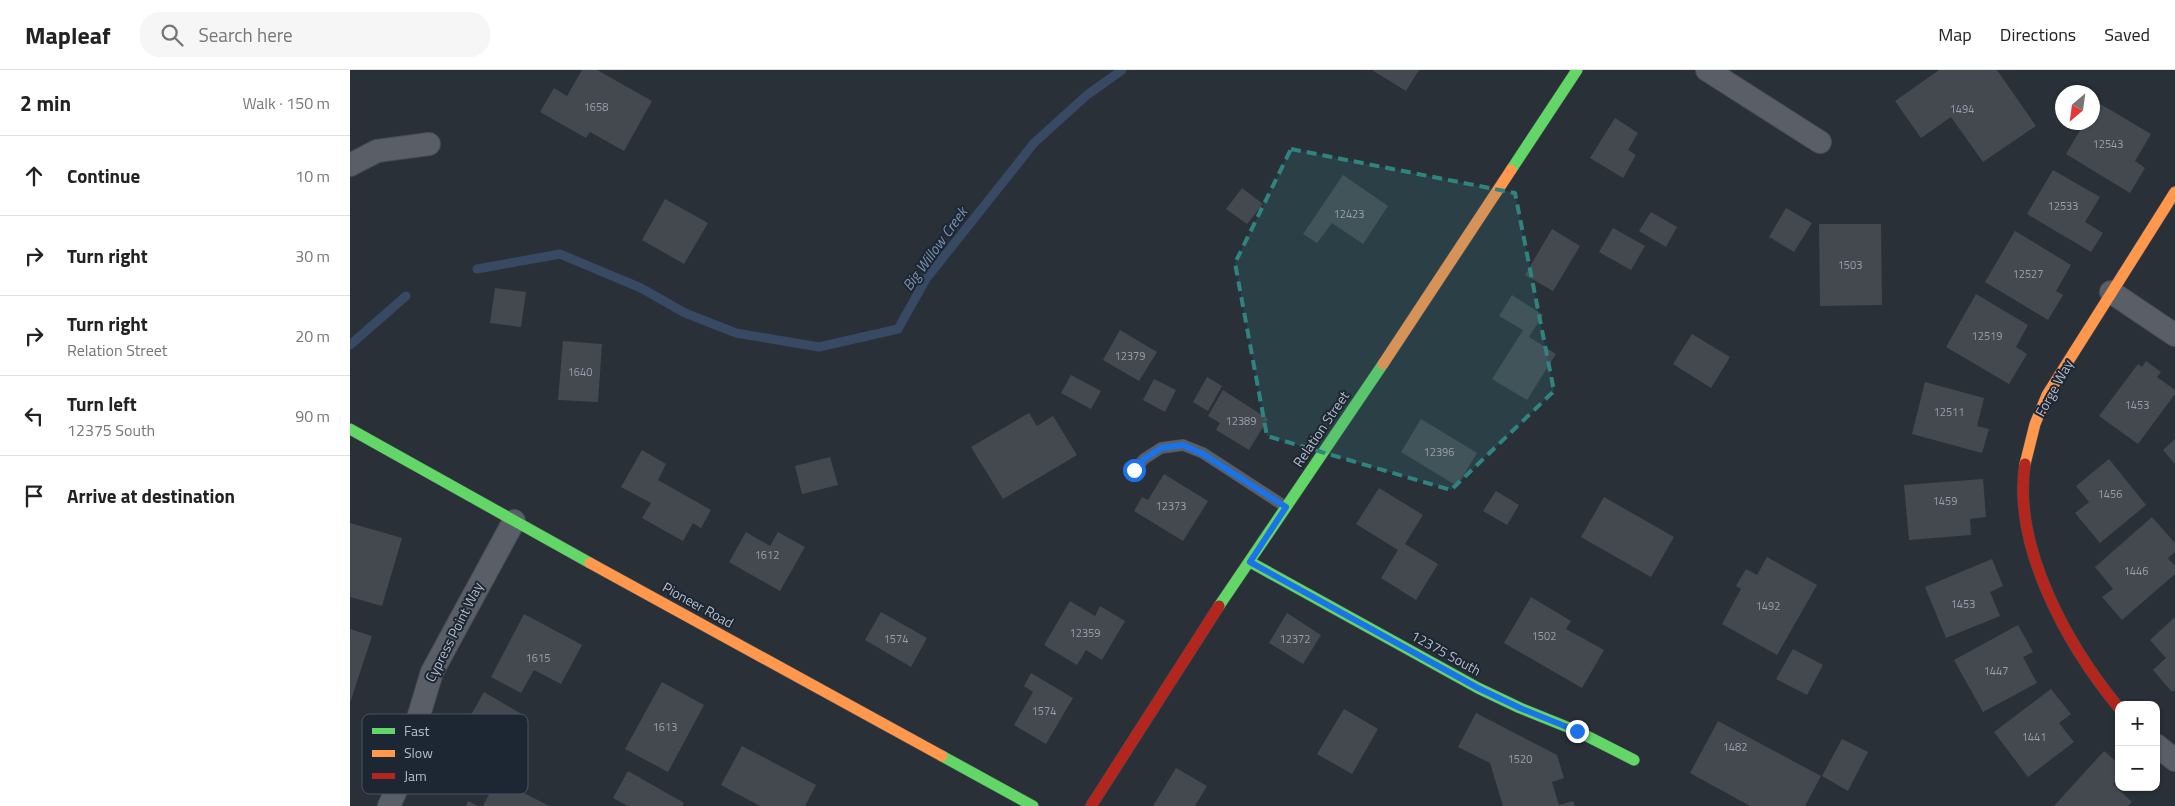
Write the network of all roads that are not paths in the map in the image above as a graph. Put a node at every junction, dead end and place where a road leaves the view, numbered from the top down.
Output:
1 (1577, 70) edge
2 (1707, 70) edge
3 (1820, 142) dead end
4 (429, 144) dead end
5 (350, 165) edge
6 (2175, 192) edge
7 (2111, 292) junction
8 (2175, 334) edge
9 (350, 429) edge
10 (1134, 470) dead end
11 (1286, 507) junction
12 (514, 521) junction
13 (1250, 562) junction
14 (2115, 704) edge
15 (419, 714) edge
16 (2157, 746) edge
17 (1634, 760) dead end
18 (2175, 760) edge
19 (393, 794) edge
20 (389, 806) edge
21 (1033, 806) edge
22 (1091, 806) edge

1 - 11 street, Relation Street
2 - 3 street
4 - 5 street
6 - 7 street, Forge Way
7 - 8 street
7 - 14 street, Forge Way
9 - 12 street, Pioneer Road
10 - 11 lane
11 - 13 street, Relation Street
12 - 15 street, Cypress Point Way
12 - 21 street, Pioneer Road
13 - 17 street, 12375 South
13 - 22 street, Relation Street
16 - 18 street
19 - 20 street, Cypress Point Way

